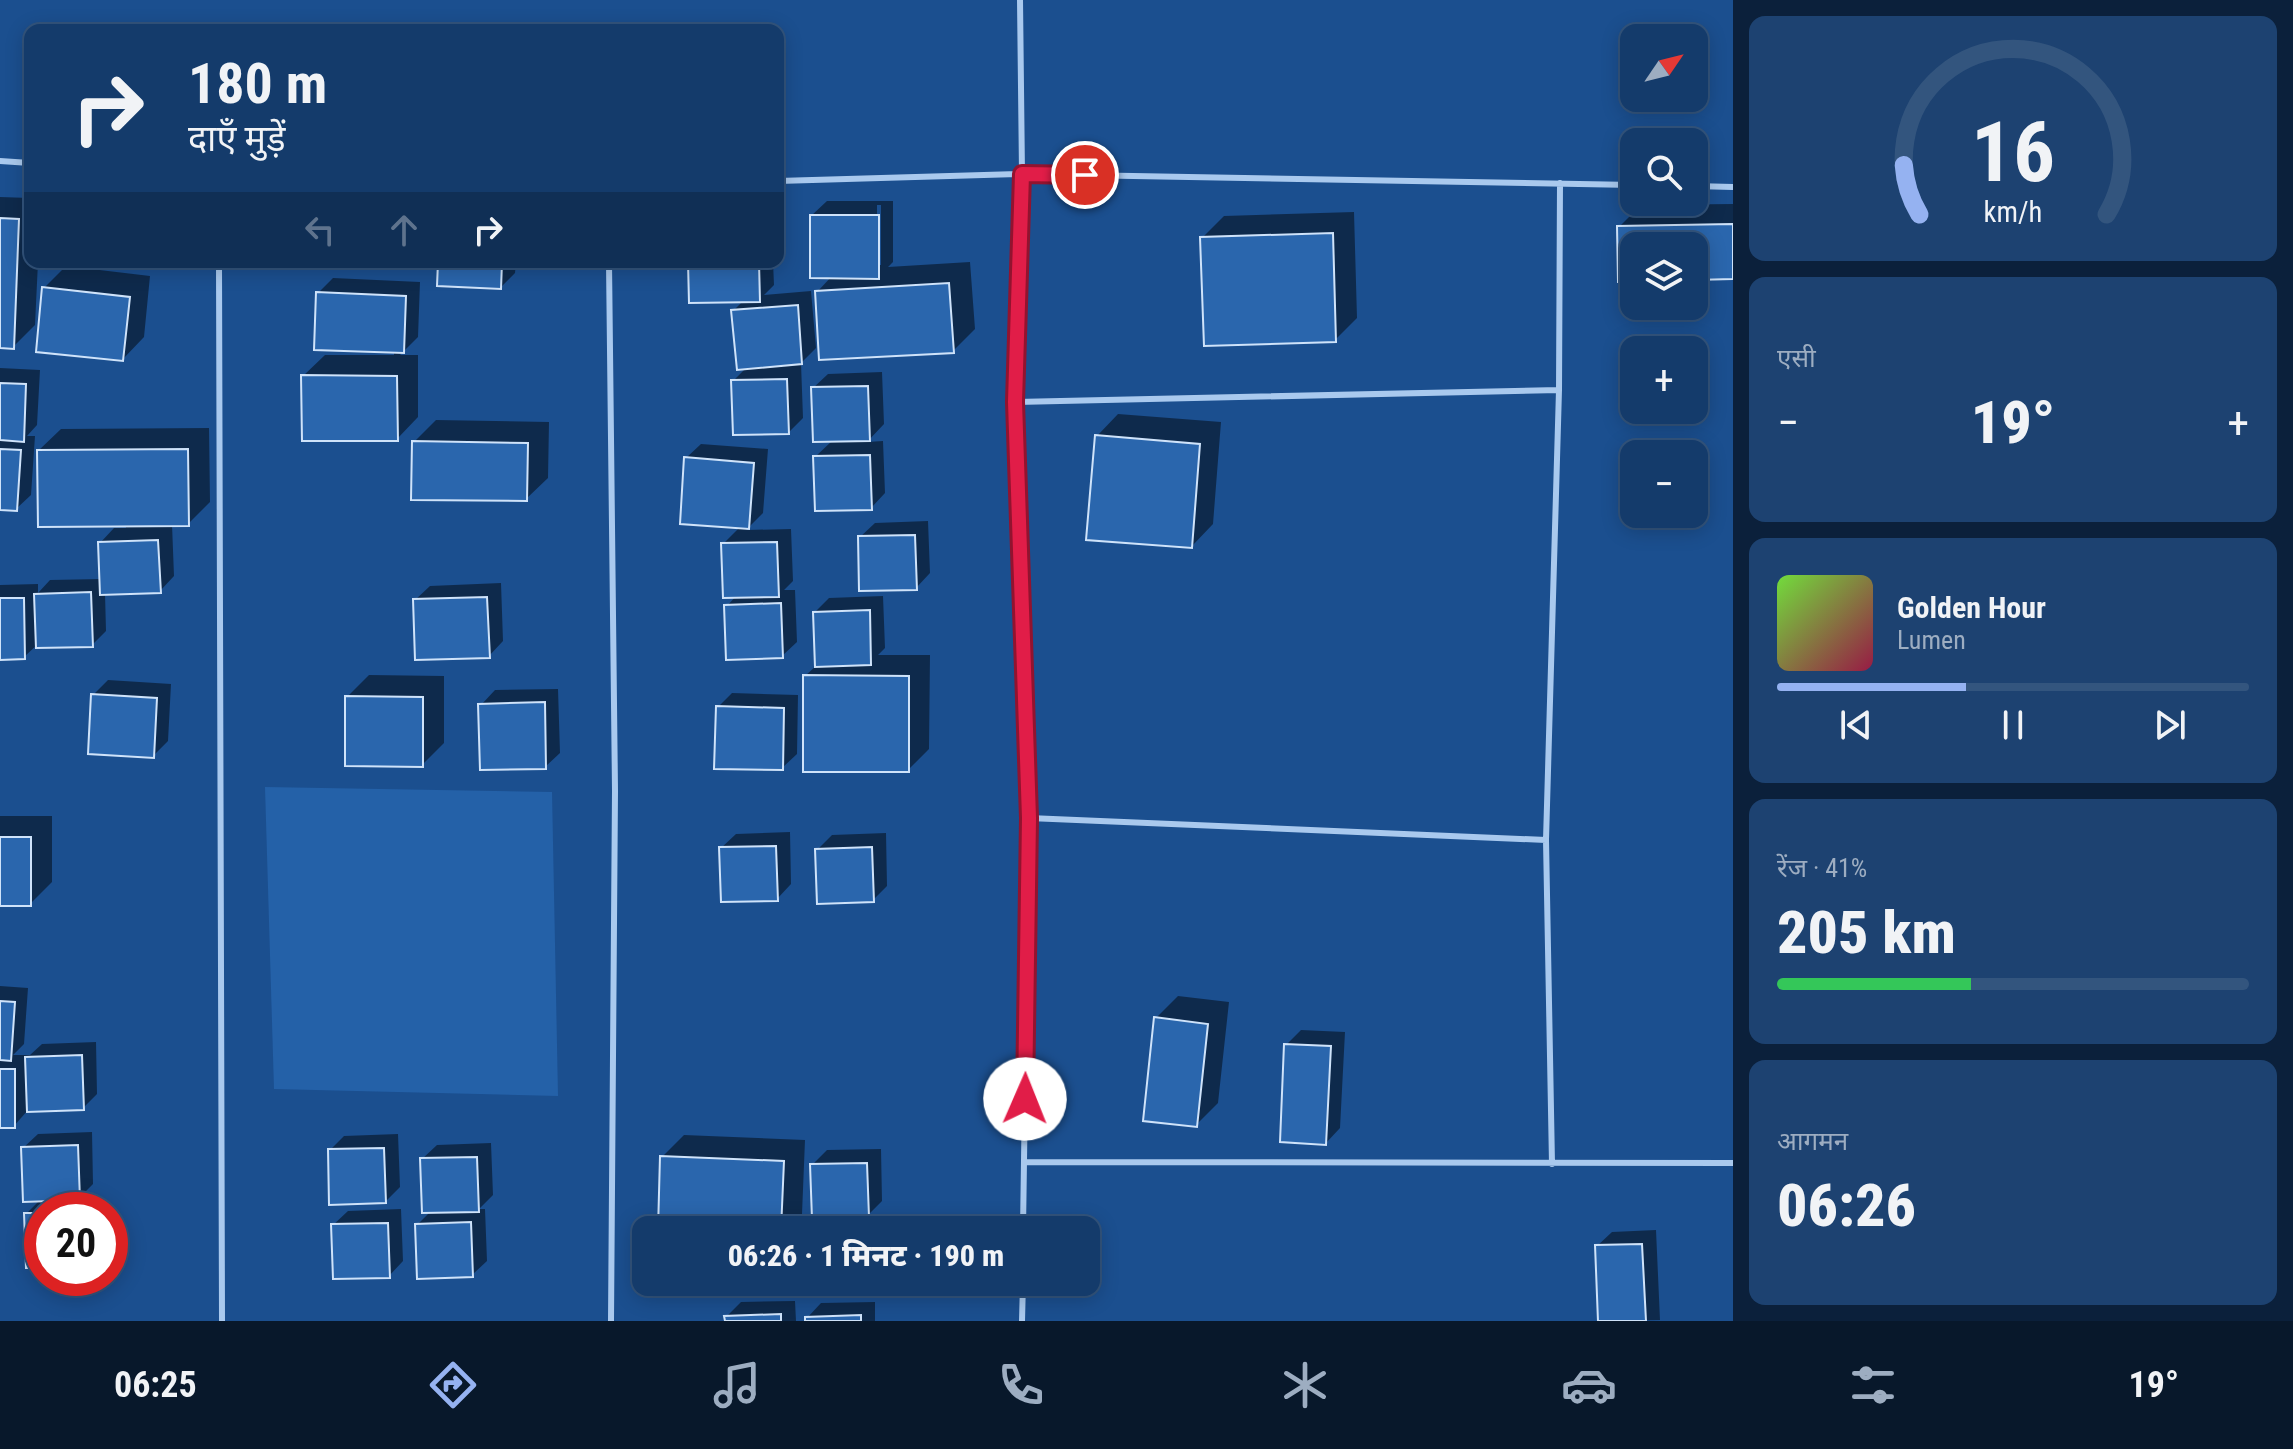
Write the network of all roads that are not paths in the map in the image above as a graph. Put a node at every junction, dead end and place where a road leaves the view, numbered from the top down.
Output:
1 (1020, 0) edge
2 (0, 161) edge
3 (24, 163) edge
4 (1022, 174) junction
5 (784, 181) edge
6 (1560, 183) junction
7 (1620, 185) edge
8 (1708, 186) edge
9 (1733, 187) edge
10 (219, 268) edge
11 (609, 268) edge
12 (1559, 390) junction
13 (1015, 402) junction
14 (1029, 818) junction
15 (1546, 840) junction
16 (1024, 1162) junction
17 (1733, 1163) edge
18 (1552, 1164) junction
19 (1023, 1216) edge
20 (1023, 1296) edge
21 (222, 1321) edge
22 (611, 1321) edge
23 (1022, 1321) edge

1 - 4 lane
2 - 3 lane
4 - 5 lane
4 - 6 lane
4 - 13 lane
6 - 7 lane
6 - 12 lane
8 - 9 lane
10 - 21 lane
11 - 22 lane
12 - 13 lane
12 - 15 lane
13 - 14 lane
14 - 15 lane
14 - 16 lane
15 - 18 lane
16 - 18 lane
16 - 19 lane
17 - 18 lane
20 - 23 lane

